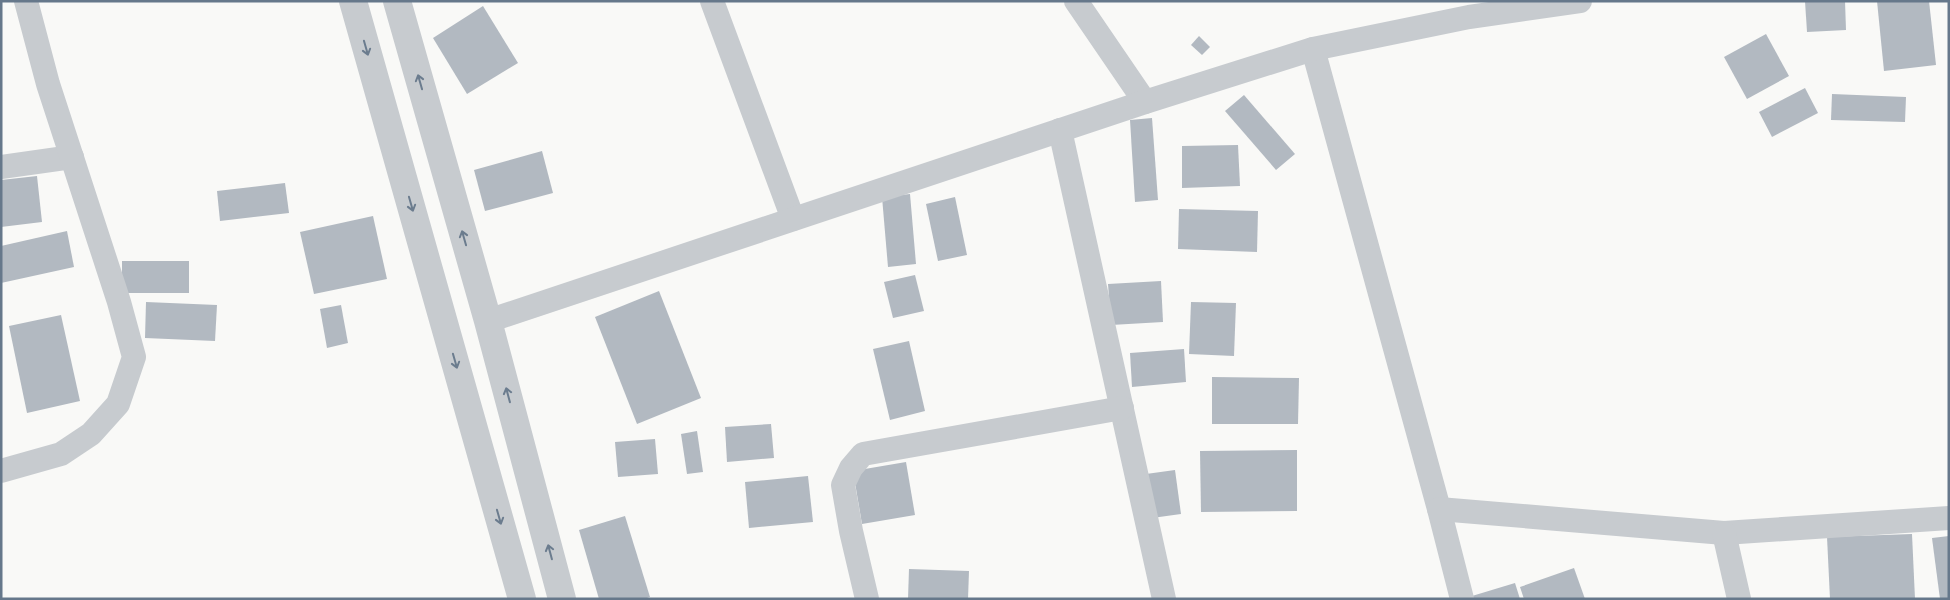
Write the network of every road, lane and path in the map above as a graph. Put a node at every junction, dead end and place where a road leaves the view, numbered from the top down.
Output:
1 (26, 1) edge
2 (353, 1) edge
3 (397, 1) edge
4 (712, 1) edge
5 (1076, 1) edge
6 (1580, 1) edge
7 (1313, 49) junction
8 (1145, 102) junction
9 (1060, 130) junction
10 (72, 157) junction
11 (1, 167) edge
12 (793, 219) junction
13 (488, 321) junction
14 (1122, 408) junction
15 (1, 471) edge
16 (1439, 509) junction
17 (1949, 518) edge
18 (1724, 533) junction
19 (522, 599) edge
20 (562, 599) edge
21 (867, 599) edge
22 (1164, 599) edge
23 (1462, 599) edge
24 (1739, 599) edge

1 - 10 street
2 -> 19 street
13 -> 3 street
4 - 12 street
5 - 8 street
6 - 7 street
7 - 8 street
7 - 16 street
8 - 9 street
9 - 12 street
9 - 14 street
10 - 11 street
10 - 15 street
12 - 13 street
20 -> 13 street
14 - 21 street
14 - 22 street
16 - 18 street
16 - 23 street
17 - 18 street
18 - 24 street

